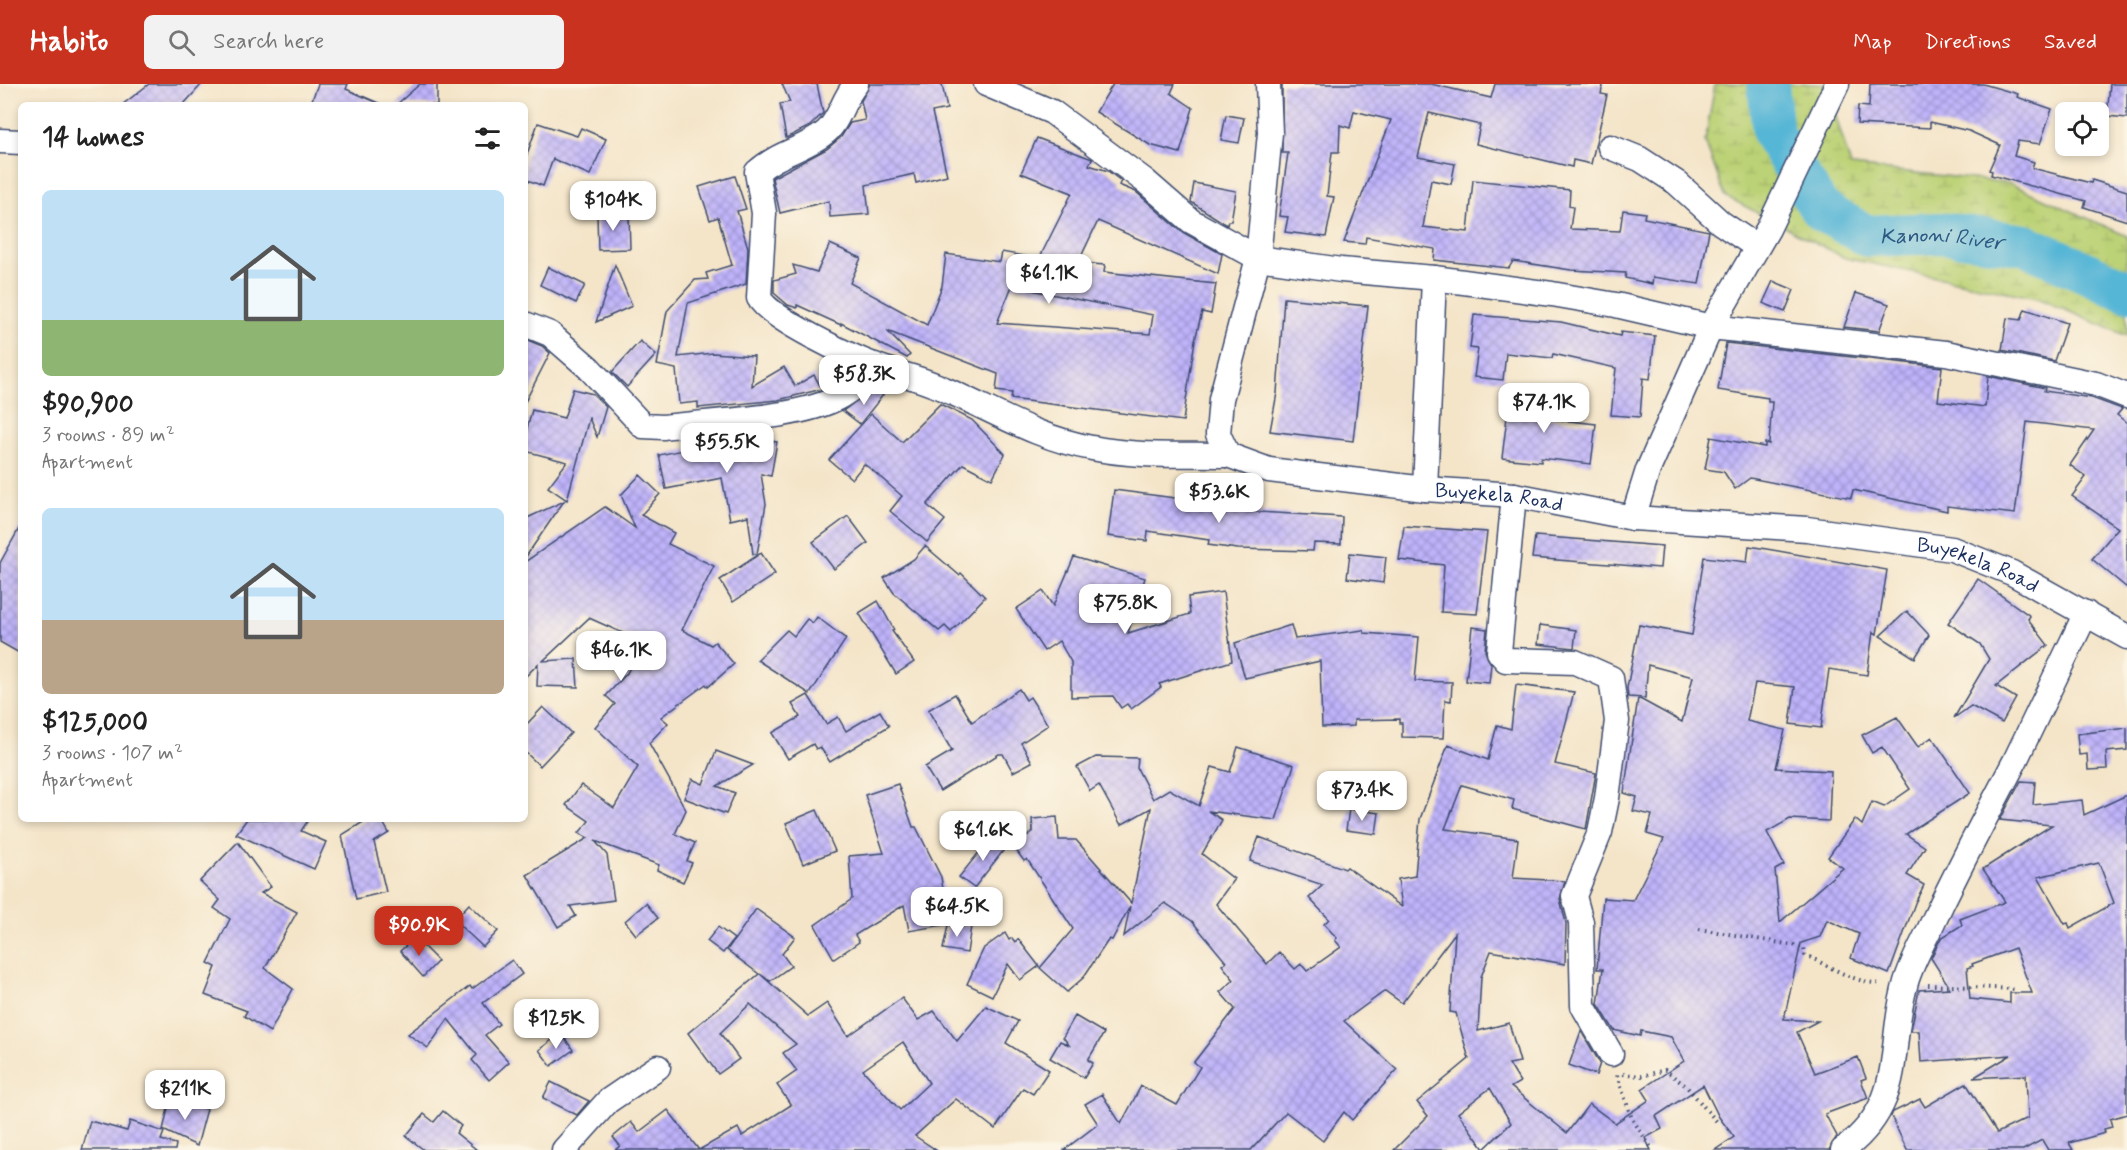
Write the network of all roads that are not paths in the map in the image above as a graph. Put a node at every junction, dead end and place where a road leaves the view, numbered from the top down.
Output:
1 (856, 84) edge
2 (986, 84) edge
3 (1268, 84) edge
4 (1837, 84) edge
5 (0, 141) edge
6 (18, 142) edge
7 (1610, 147) dead end
8 (1762, 238) junction
9 (1258, 258) junction
10 (1434, 278) junction
11 (528, 325) edge
12 (1711, 327) junction
13 (875, 365) junction
14 (2127, 396) edge
15 (1228, 455) junction
16 (1425, 489) junction
17 (1515, 495) junction
18 (1633, 518) junction
19 (2086, 613) junction
20 (2127, 638) edge
21 (1611, 1054) dead end
22 (658, 1067) dead end
23 (564, 1150) edge
24 (1843, 1150) edge

1 - 13 street, Buyekela Road
2 - 9 street
3 - 9 street
4 - 8 street
5 - 6 street
7 - 8 street
8 - 12 street
9 - 10 street
9 - 15 street
10 - 12 street
10 - 16 street
11 - 13 street
12 - 14 street
12 - 18 street
13 - 15 street, Buyekela Road
15 - 16 street, Buyekela Road
16 - 17 street, Buyekela Road
17 - 18 street, Buyekela Road
17 - 21 street
18 - 19 street, Buyekela Road
19 - 20 street, Buyekela Road
19 - 24 street
22 - 23 street

